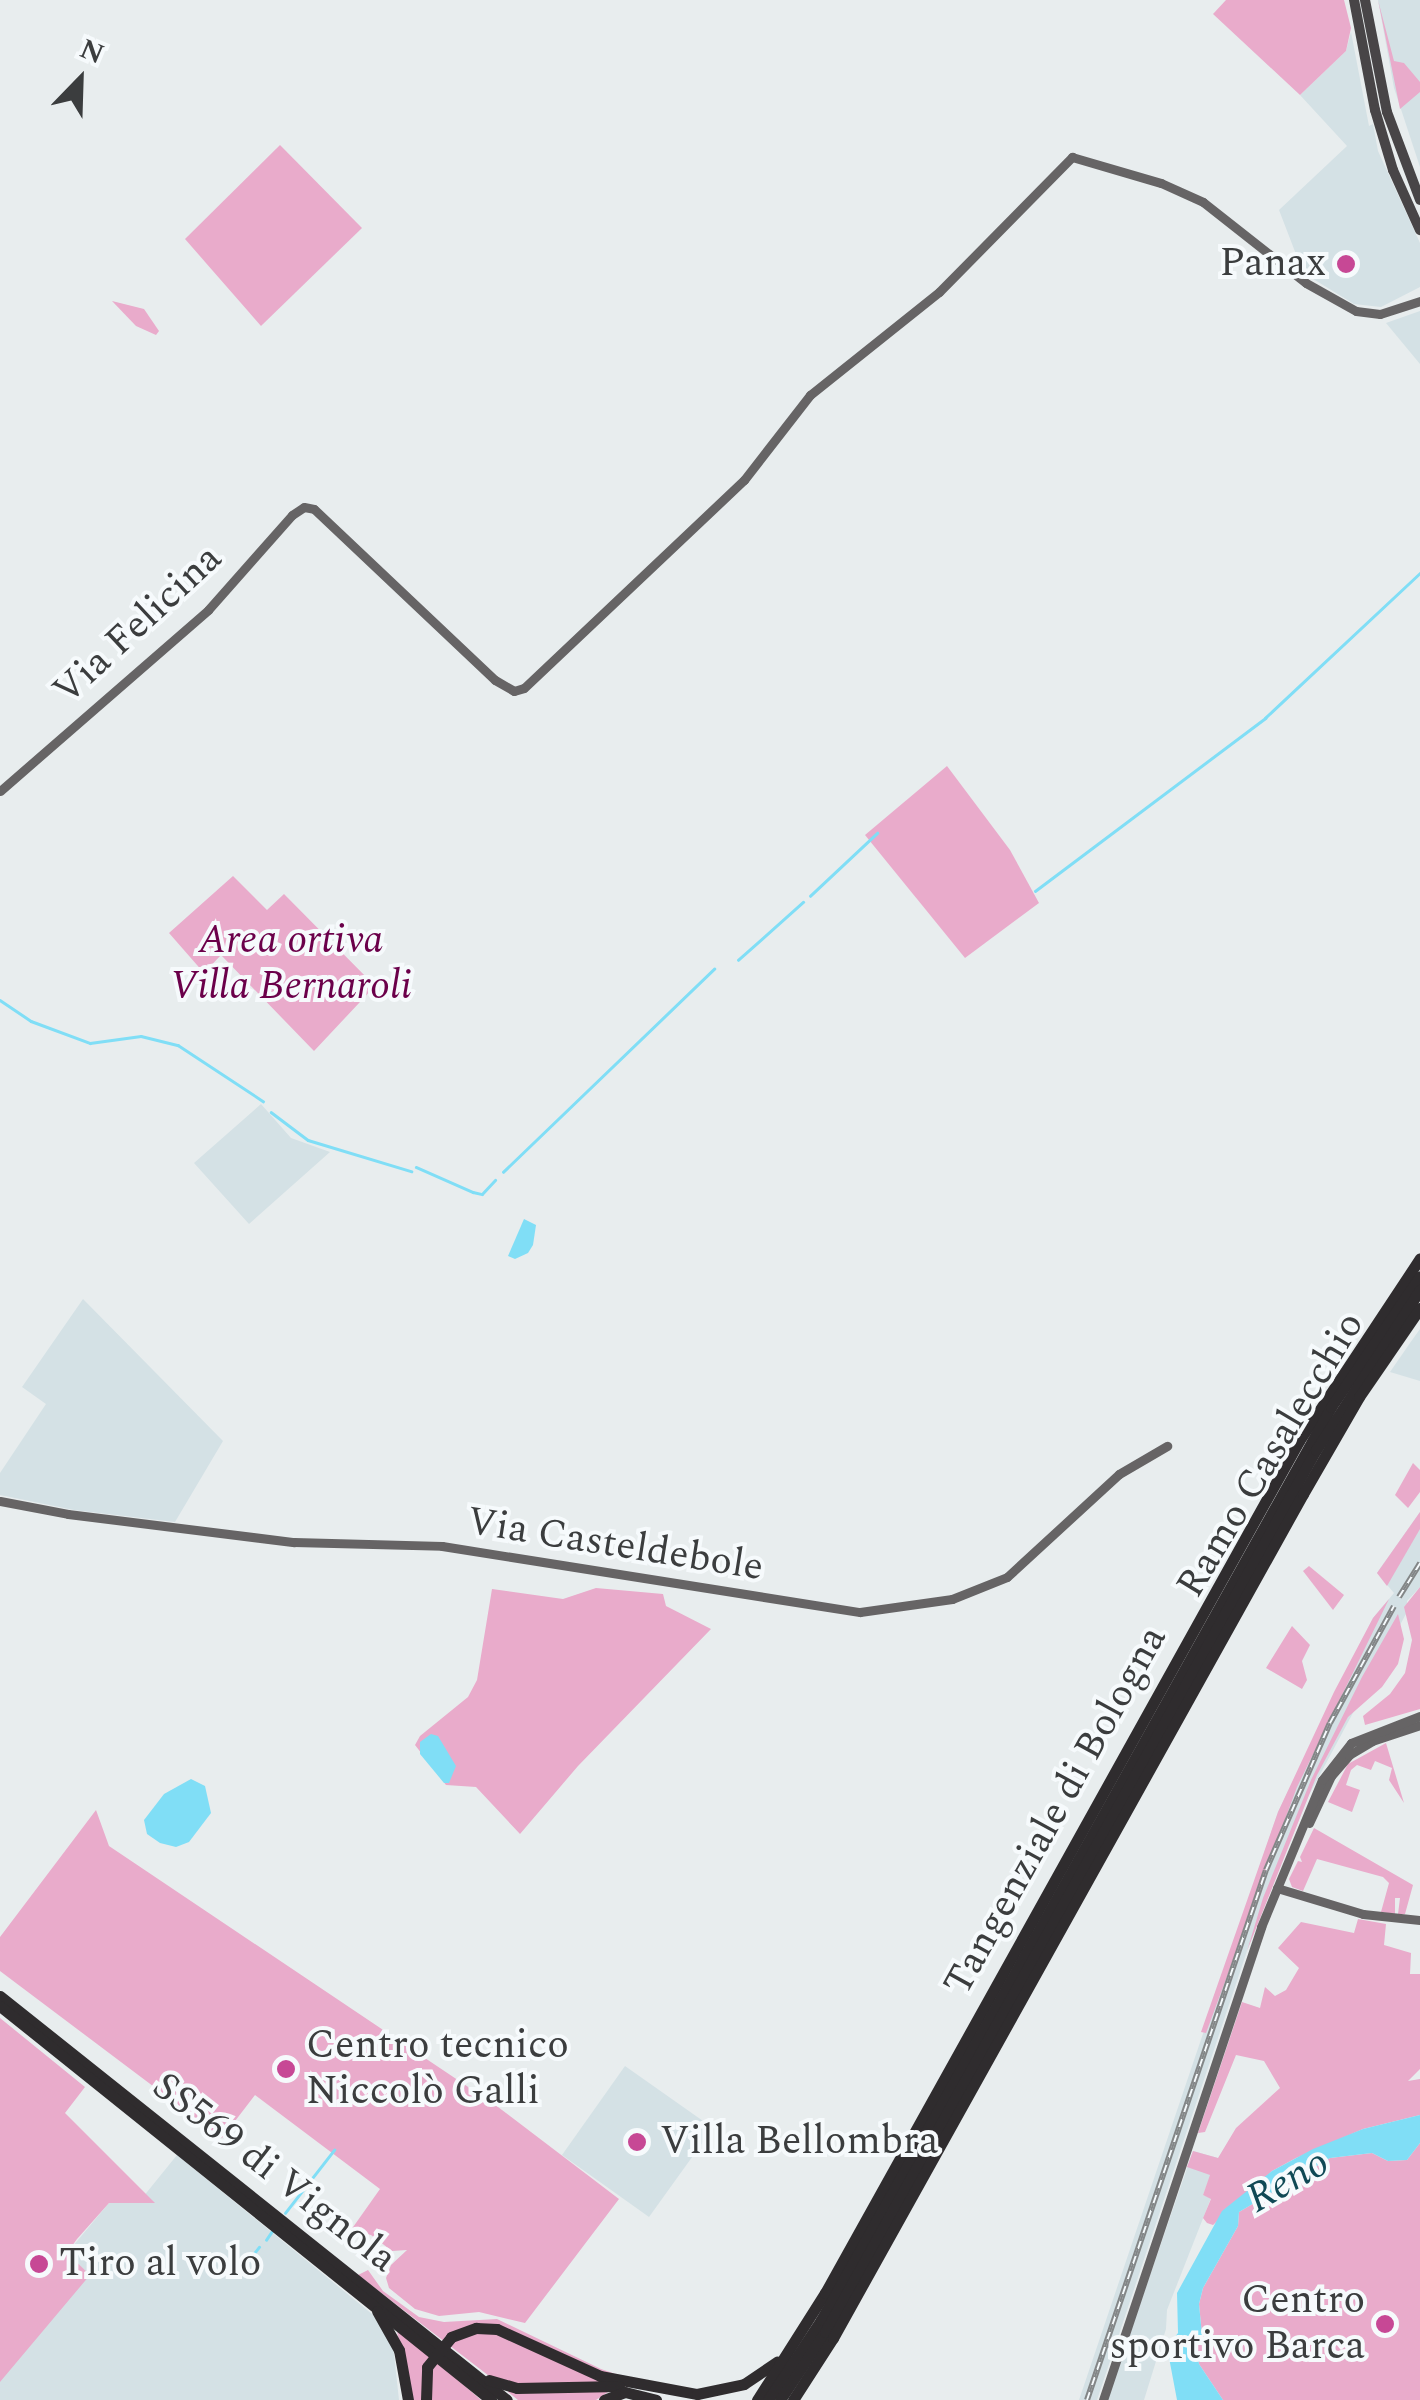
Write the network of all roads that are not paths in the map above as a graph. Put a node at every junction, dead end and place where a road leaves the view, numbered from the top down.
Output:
1 (1354, 0) edge
2 (1365, 0) edge
3 (1420, 200) edge
4 (1420, 230) edge
5 (1420, 292) edge
6 (1420, 301) edge
7 (1404, 306) junction
8 (0, 791) edge
9 (1420, 1258) edge
10 (1420, 1276) edge
11 (1420, 1290) edge
12 (1420, 1308) edge
13 (1167, 1446) dead end
14 (0, 1501) edge
15 (1420, 1716) edge
16 (1420, 1725) edge
17 (1287, 1866) junction
18 (1278, 1888) junction
19 (1420, 1920) edge
20 (0, 1996) edge
21 (0, 2006) edge
22 (335, 2268) junction
23 (358, 2287) junction
24 (825, 2293) junction
25 (368, 2300) junction
26 (451, 2355) junction
27 (648, 2387) junction
28 (408, 2400) edge
29 (426, 2400) edge
30 (490, 2400) edge
31 (507, 2400) edge
32 (604, 2400) edge
33 (656, 2400) edge
34 (757, 2400) edge
35 (768, 2400) edge
36 (780, 2400) edge
37 (796, 2400) edge
38 (1103, 2400) edge

1 - 4 main road
2 - 3 main road
5 - 7 street
6 - 7 street
7 - 8 street, Via Felicina
9 - 24 highway, Tangenziale di Bologna
10 - 35 highway, Ramo Casalecchio
11 - 36 highway, Ramo Casalecchio
12 - 37 highway, Tangenziale di Bologna
13 - 14 street, Via Casteldebole
15 - 17 street
16 - 17 street
17 - 18 street
18 - 19 street
18 - 38 street
20 - 22 highway, SS569 di Vignola
21 - 22 highway, SS569 di Vignola
22 - 23 highway, SS569 di Vignola
23 - 25 highway, SS569 di Vignola
23 - 26 highway, SS569 di Vignola
24 - 27 highway
24 - 34 highway, Tangenziale di Bologna
25 - 28 highway
25 - 30 highway, SS569 di Vignola
26 - 27 highway
26 - 31 highway, SS569 di Vignola
27 - 29 highway, bridge
32 - 33 highway

